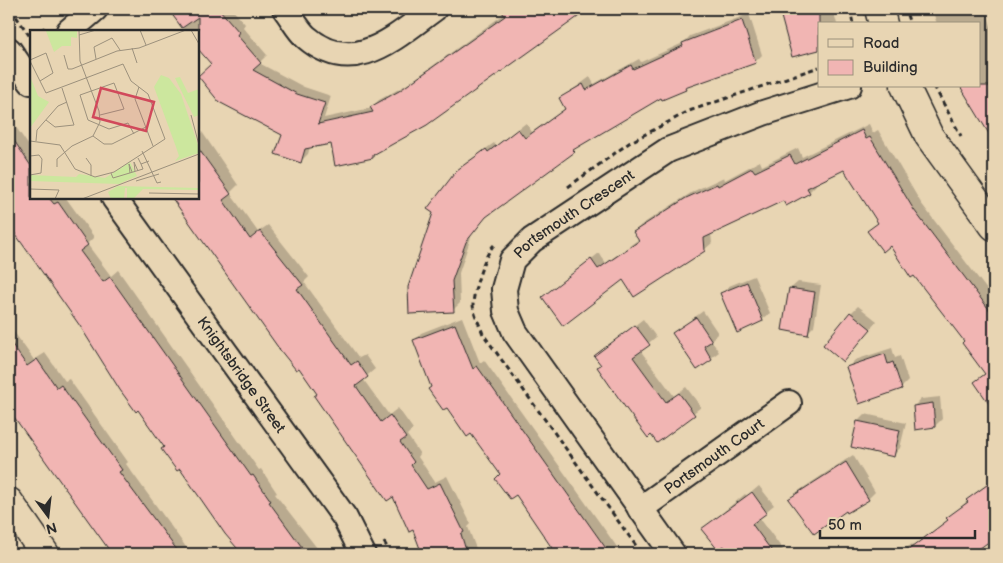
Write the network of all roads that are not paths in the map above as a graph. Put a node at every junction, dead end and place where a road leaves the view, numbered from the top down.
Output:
1 (95, 9) edge
2 (285, 9) edge
3 (434, 9) edge
4 (879, 9) edge
5 (882, 22) edge
6 (70, 30) edge
7 (9, 50) edge
8 (28, 72) edge
9 (844, 88) edge
10 (907, 88) edge
11 (115, 199) edge
12 (994, 226) edge
13 (789, 403) dead end
14 (9, 502) edge
15 (640, 509) junction
16 (45, 554) edge
17 (363, 554) edge
18 (673, 554) edge

1 - 6 street
2 - 3 street
4 - 5 street
7 - 8 street
9 - 15 street, Portsmouth Crescent
10 - 12 street
11 - 17 street, Knightsbridge Street
13 - 15 street, Portsmouth Court
14 - 16 street
15 - 18 street, Portsmouth Crescent

